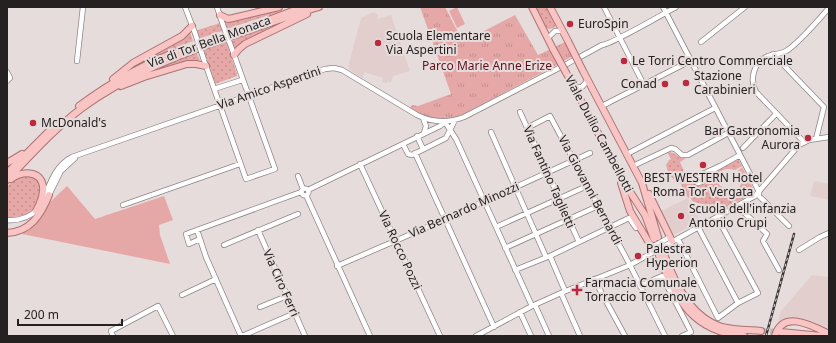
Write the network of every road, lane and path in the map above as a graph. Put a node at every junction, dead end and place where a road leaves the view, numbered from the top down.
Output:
1 (83, 7) edge
2 (185, 7) edge
3 (217, 7) edge
4 (280, 7) edge
5 (303, 7) edge
6 (319, 7) edge
7 (322, 7) edge
8 (532, 7) edge
9 (604, 7) edge
10 (663, 7) edge
11 (676, 7) edge
12 (745, 7) edge
13 (553, 8) edge
14 (829, 8) edge
15 (666, 12) junction
16 (220, 15) junction
17 (192, 26) junction
18 (563, 31) junction
19 (548, 38) junction
20 (620, 38) junction
21 (701, 42) dead end
22 (233, 52) junction
23 (773, 54) junction
24 (580, 57) dead end
25 (574, 60) dead end
26 (77, 61) dead end
27 (690, 61) junction
28 (205, 63) junction
29 (565, 65) dead end
30 (559, 68) dead end
31 (7, 72) edge
32 (242, 80) junction
33 (588, 80) junction
34 (7, 81) edge
35 (644, 85) junction
36 (574, 88) junction
37 (214, 89) junction
38 (103, 91) junction
39 (248, 95) junction
40 (219, 105) junction
41 (602, 106) junction
42 (715, 108) junction
43 (520, 112) dead end
44 (776, 114) junction
45 (423, 118) junction
46 (455, 120) junction
47 (444, 122) junction
48 (528, 128) junction
49 (450, 131) junction
50 (491, 132) dead end
51 (423, 133) junction
52 (728, 133) junction
53 (417, 136) junction
54 (829, 137) edge
55 (816, 139) junction
56 (39, 140) junction
57 (804, 142) junction
58 (403, 144) junction
59 (743, 148) dead end
60 (423, 149) junction
61 (416, 153) junction
62 (590, 153) dead end
63 (80, 154) junction
64 (627, 154) junction
65 (740, 155) junction
66 (574, 161) junction
67 (7, 163) edge
68 (240, 164) junction
69 (360, 164) junction
70 (634, 166) junction
71 (720, 166) junction
72 (7, 173) edge
73 (548, 173) junction
74 (619, 173) junction
75 (298, 176) dead end
76 (7, 181) edge
77 (642, 183) junction
78 (587, 186) junction
79 (516, 188) junction
80 (304, 192) junction
81 (759, 192) junction
82 (49, 195) junction
83 (559, 198) junction
84 (484, 201) junction
85 (123, 205) dead end
86 (598, 206) junction
87 (737, 206) junction
88 (36, 211) junction
89 (527, 213) junction
90 (298, 214) dead end
91 (717, 217) junction
92 (446, 219) junction
93 (7, 220) edge
94 (569, 220) junction
95 (789, 226) dead end
96 (496, 227) junction
97 (698, 227) junction
98 (610, 228) junction
99 (636, 228) dead end
100 (197, 230) junction
101 (258, 230) junction
102 (7, 233) edge
103 (829, 233) edge
104 (536, 234) junction
105 (200, 239) junction
106 (673, 239) junction
107 (396, 241) junction
108 (579, 242) junction
109 (224, 245) dead end
110 (505, 248) junction
111 (653, 249) junction
112 (800, 250) dead end
113 (548, 257) junction
114 (630, 265) junction
115 (338, 266) junction
116 (515, 270) junction
117 (778, 270) dead end
118 (594, 279) junction
119 (216, 280) junction
120 (640, 286) junction
121 (563, 292) junction
122 (182, 295) dead end
123 (287, 296) junction
124 (738, 303) junction
125 (533, 306) junction
126 (260, 307) dead end
127 (295, 312) junction
128 (520, 312) junction
129 (494, 327) junction
130 (762, 331) tunnel mouth
131 (781, 332) dead end
132 (112, 334) edge
133 (484, 334) edge
134 (829, 334) edge
135 (173, 336) edge
136 (242, 336) edge
137 (305, 336) edge
138 (370, 336) edge
139 (440, 336) edge
140 (476, 336) edge
141 (531, 336) edge
142 (549, 336) edge
143 (580, 336) edge
144 (625, 336) edge
145 (665, 336) edge
146 (682, 336) edge
147 (744, 336) edge
148 (775, 336) edge
149 (822, 336) edge

1 - 26 street
2 - 17 street
3 - 16 street
4 - 16 main road
5 - 38 main road, Via di Tor Bella Monaca
6 - 38 main road
7 - 22 main road
8 - 19 main road, Viale Duilio Cambellotti
9 - 20 street
10 - 15 street
11 - 15 street
12 - 21 street
13 - 18 main road, Viale Duilio Cambellotti
14 - 23 street
15 - 20 street
15 - 27 street
16 - 22 street, bridge
17 - 28 street, bridge
17 - 38 main road
18 - 19 street
18 - 33 main road, Viale Duilio Cambellotti, bridge
19 - 36 main road, Viale Duilio Cambellotti, bridge
20 - 24 street
20 - 35 street
22 - 32 street
23 - 44 street
23 - 55 street
25 - 29 street
27 - 35 street
27 - 42 street
28 - 37 street
28 - 38 main road
30 - 46 street, Via Amico Aspertini
31 - 34 street
32 - 37 street
32 - 39 street
33 - 36 street
33 - 41 main road, Viale Duilio Cambellotti
35 - 41 street
36 - 74 main road, Viale Duilio Cambellotti
37 - 40 street
38 - 56 main road, Via di Tor Bella Monaca
38 - 76 main road
39 - 40 street, Via Amico Aspertini
39 - 45 street, Via Amico Aspertini
39 - 68 street
40 - 63 street, Via Amico Aspertini
40 - 68 street
41 - 64 main road, Viale Duilio Cambellotti
42 - 52 street
42 - 64 street
43 - 48 street, Via Fantino Taglietti
44 - 57 street
44 - 59 street
45 - 47 street, Via Amico Aspertini
45 - 51 street
46 - 47 street, Via Amico Aspertini
46 - 49 street
47 - 49 street
47 - 51 street
48 - 66 street, Via Giovanni Bernardi
48 - 73 street, Via Fantino Taglietti
49 - 60 street
49 - 84 street
50 - 79 street
51 - 53 street
52 - 65 street
52 - 70 street
53 - 58 street
53 - 60 street
54 - 55 street
55 - 57 street
56 - 67 main road
56 - 72 main road, Via di Tor Bella Monaca
57 - 81 street
58 - 61 street
58 - 69 street
60 - 61 street
61 - 92 street
62 - 66 street, Via Bernardo Minozzi
63 - 82 street, Via Amico Aspertini
63 - 88 street, Via Amico Aspertini
64 - 70 main road, Viale Duilio Cambellotti
65 - 71 street
65 - 81 street
66 - 73 street, Via Bernardo Minozzi
66 - 78 street, Via Giovanni Bernardi
68 - 85 street
69 - 80 street
69 - 107 street, Via Rocco Pozzi
70 - 77 main road, Viale Duilio Cambellotti
71 - 71 street
73 - 79 street, Via Bernardo Minozzi
73 - 83 street, Via Fantino Taglietti
74 - 77 main road, Viale Duilio Cambellotti
74 - 111 main road
75 - 80 street
76 - 88 main road
77 - 106 main road
78 - 83 street
78 - 86 street, Via Giovanni Bernardi
79 - 84 street, Via Bernardo Minozzi
79 - 89 street
80 - 100 street
80 - 115 street
81 - 87 street
81 - 95 street
82 - 88 street, Via Amico Aspertini
82 - 102 main road
83 - 89 street
83 - 94 street, Via Fantino Taglietti
84 - 92 street, Via Bernardo Minozzi
84 - 96 street
86 - 94 street
86 - 98 street, Via Giovanni Bernardi
87 - 91 street
87 - 117 street
88 - 93 street, Via Amico Aspertini
89 - 96 street
89 - 104 street
90 - 101 street
91 - 97 street
91 - 124 street
92 - 107 street, Via Bernardo Minozzi
92 - 129 street
94 - 104 street
94 - 108 street, Via Fantino Taglietti
96 - 110 street
97 - 106 street
97 - 124 street
98 - 99 street
98 - 108 street
98 - 114 street, Via Giovanni Bernardi
100 - 105 street
100 - 105 street
101 - 109 street
101 - 123 street, Via Ciro Ferri
103 - 112 street
104 - 110 street
104 - 113 street
105 - 119 street
106 - 111 street
106 - 124 street
107 - 115 street, Via Bernardo Minozzi
107 - 139 street, Via Rocco Pozzi
108 - 113 street
110 - 116 street
111 - 114 street
113 - 116 street
113 - 121 street
114 - 118 street
114 - 120 street, Via Giovanni Bernardi
115 - 138 street
116 - 125 street
118 - 121 street
118 - 144 street
119 - 122 street
119 - 136 street
120 - 145 street, Via Giovanni Bernardi
120 - 146 street
121 - 125 street
121 - 143 street
123 - 126 street
123 - 127 street, Via Ciro Ferri
125 - 128 street
125 - 142 street
127 - 136 street
127 - 137 street, Via Ciro Ferri
128 - 129 street
128 - 141 street
129 - 133 street
130 - 147 main road
131 - 149 main road
132 - 135 street
133 - 140 street
134 - 148 main road

